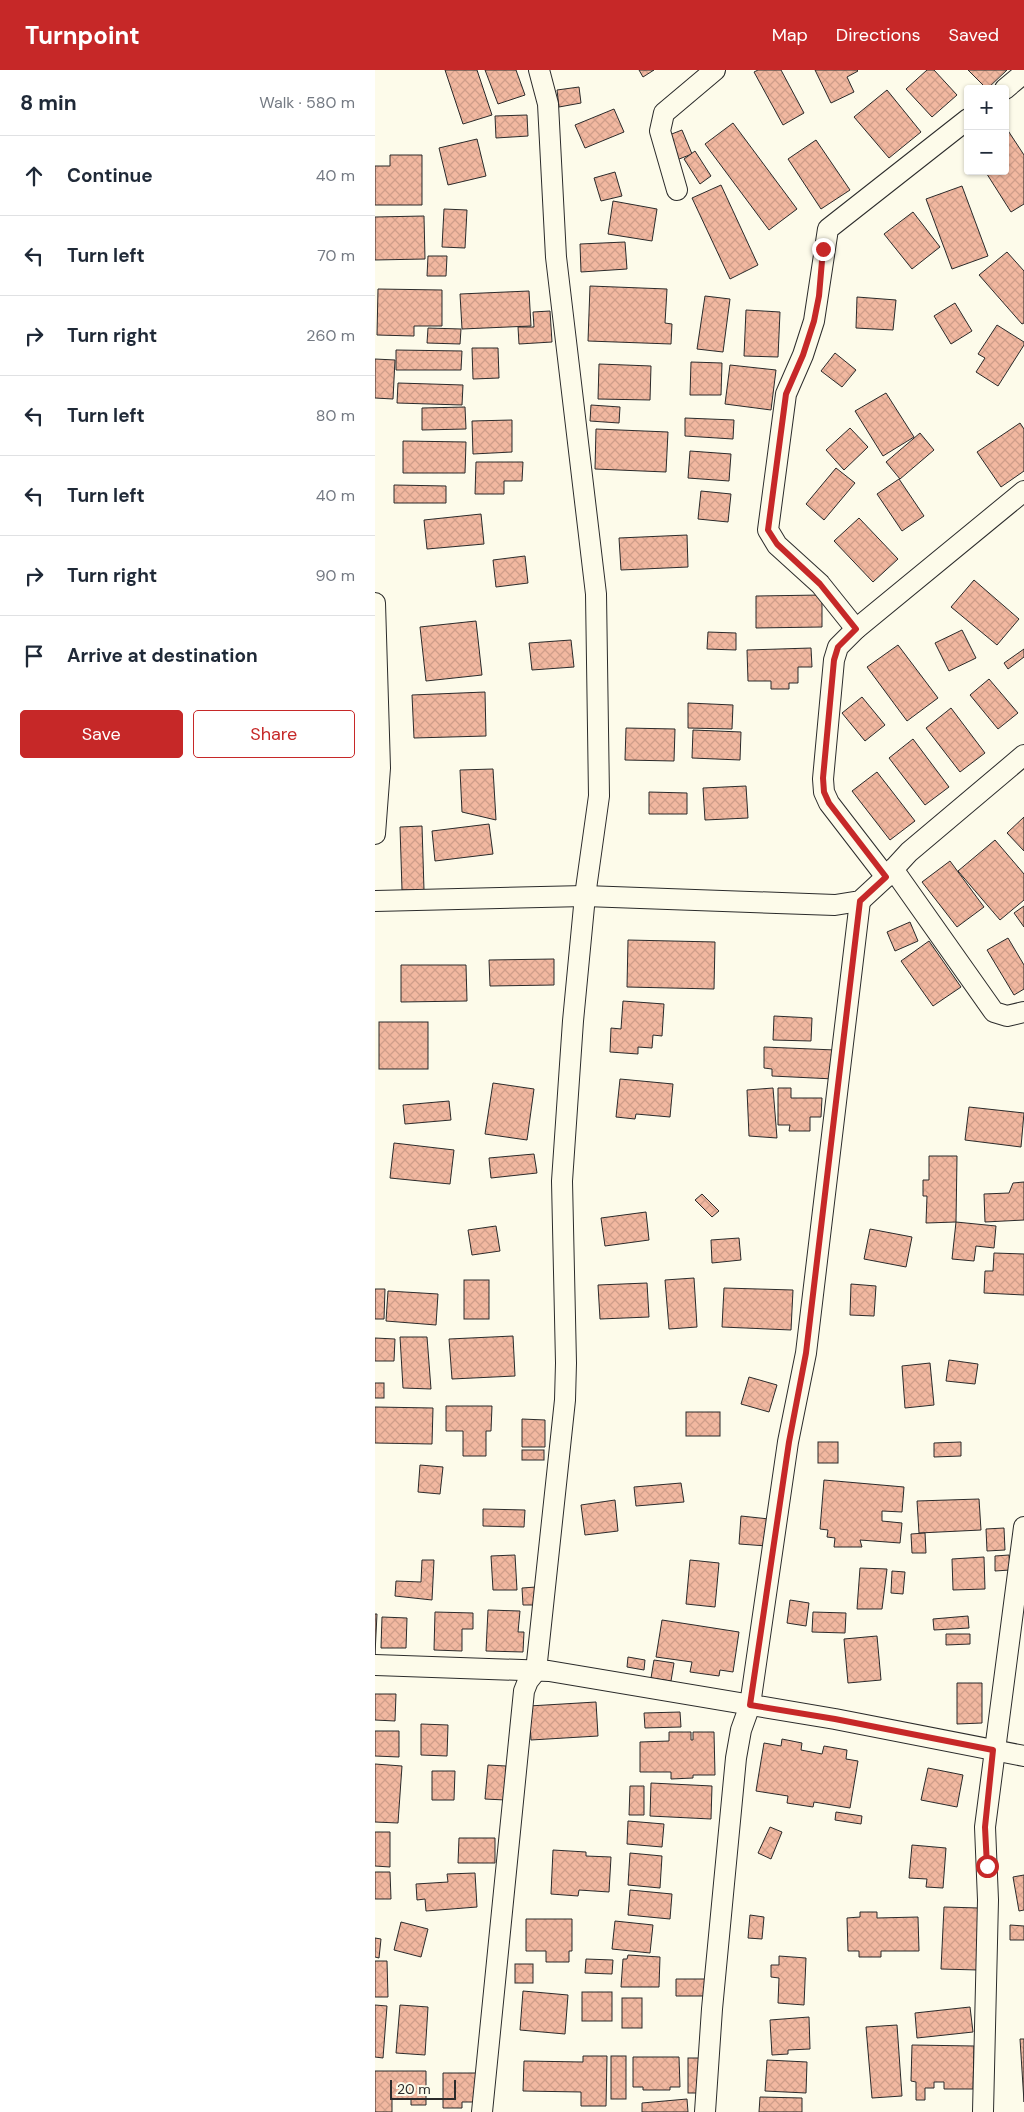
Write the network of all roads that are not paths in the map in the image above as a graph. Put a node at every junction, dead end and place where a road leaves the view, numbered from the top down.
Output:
1 (539, 70) edge
2 (715, 70) edge
3 (1024, 73) edge
4 (1009, 86) edge
5 (964, 121) edge
6 (677, 190) dead end
7 (1024, 491) edge
8 (375, 603) edge
9 (856, 629) junction
10 (1024, 755) edge
11 (375, 834) edge
12 (890, 873) junction
13 (585, 896) junction
14 (375, 900) edge
15 (860, 901) junction
16 (1024, 1012) edge
17 (1024, 1527) edge
18 (375, 1665) edge
19 (535, 1671) junction
20 (750, 1705) junction
21 (993, 1750) junction
22 (1024, 1756) edge
23 (482, 2112) edge
24 (705, 2112) edge
25 (983, 2112) edge

1 - 13 street
2 - 6 street
3 - 4 street
5 - 9 street
7 - 9 street
8 - 11 street
9 - 12 street
10 - 12 street
12 - 15 street
12 - 16 street
13 - 14 street
13 - 15 street
13 - 19 street
15 - 20 street
17 - 21 street
18 - 19 street
19 - 20 street
19 - 23 street
20 - 21 street
20 - 24 street
21 - 22 street
21 - 25 street

